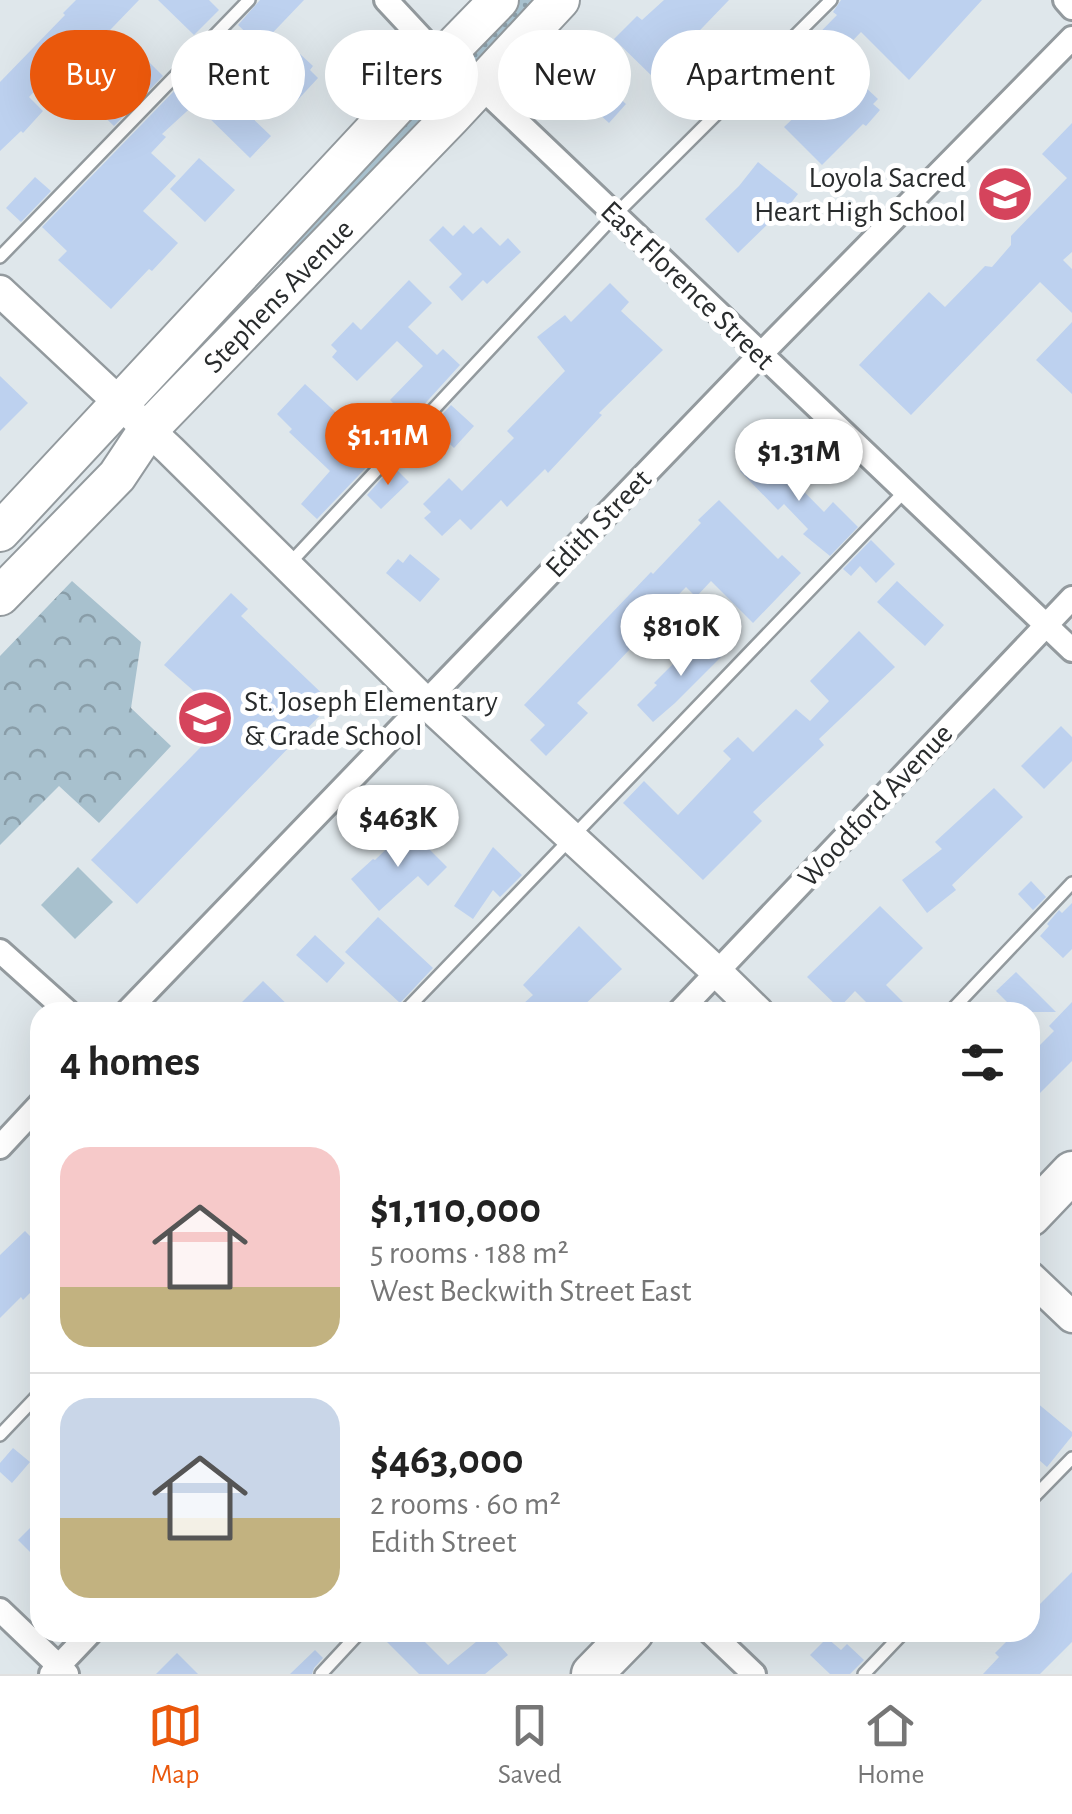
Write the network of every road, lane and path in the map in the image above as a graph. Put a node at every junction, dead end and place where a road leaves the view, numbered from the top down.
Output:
1 (249, 0) edge
2 (386, 0) edge
3 (499, 0) edge
4 (560, 0) edge
5 (831, 0) edge
6 (1065, 0) edge
7 (1072, 8) edge
8 (414, 30) edge
9 (470, 30) edge
10 (1072, 38) edge
11 (479, 85) junction
12 (384, 120) edge
13 (615, 214) junction
14 (0, 257) edge
15 (0, 292) edge
16 (761, 354) junction
17 (119, 403) junction
18 (148, 431) junction
19 (905, 491) junction
20 (0, 532) edge
21 (288, 566) junction
22 (0, 596) edge
23 (1072, 598) edge
24 (1046, 625) junction
25 (1072, 650) edge
26 (425, 702) junction
27 (571, 837) junction
28 (1072, 882) edge
29 (0, 950) edge
30 (718, 972) junction
31 (57, 1002) edge
32 (137, 1002) edge
33 (414, 1002) edge
34 (688, 1002) edge
35 (748, 1002) edge
36 (959, 1002) edge
37 (30, 1115) edge
38 (0, 1147) edge
39 (1072, 1172) edge
40 (1040, 1206) edge
41 (1040, 1287) edge
42 (1072, 1317) edge
43 (30, 1404) edge
44 (0, 1435) edge
45 (1072, 1458) edge
46 (1040, 1491) edge
47 (0, 1610) edge
48 (30, 1641) edge
49 (31, 1642) edge
50 (82, 1642) edge
51 (351, 1642) edge
52 (623, 1642) edge
53 (720, 1642) edge
54 (894, 1642) edge
55 (59, 1671) edge
56 (321, 1674) edge
57 (592, 1674) edge
58 (754, 1674) edge
59 (864, 1674) edge

1 - 14 lane
2 - 8 street
3 - 9 main road, Stephens Avenue
4 - 11 main road, Stephens Avenue
5 - 13 lane
6 - 7 street
10 - 16 street, Edith Street
11 - 13 street, East Florence Street
11 - 18 main road, Stephens Avenue
12 - 17 main road, Stephens Avenue
13 - 16 street, East Florence Street
13 - 21 lane
15 - 17 street
16 - 19 street, East Florence Street
16 - 26 street, Edith Street
17 - 18 street
17 - 20 main road, Stephens Avenue
18 - 21 street
18 - 22 main road, Stephens Avenue
19 - 24 street, East Florence Street
19 - 27 lane
21 - 26 street
23 - 24 street, Woodford Avenue
24 - 25 street, East Florence Street
24 - 30 street, Woodford Avenue
26 - 27 street
26 - 32 street, Edith Street
27 - 30 street
27 - 33 lane
28 - 36 lane
29 - 31 street
30 - 34 street, Woodford Avenue
30 - 35 street
37 - 38 street
39 - 40 highway
41 - 42 street
43 - 44 lane
45 - 46 lane
47 - 48 street
49 - 55 street
50 - 55 street
51 - 56 lane
52 - 57 highway
53 - 58 street
54 - 59 lane

